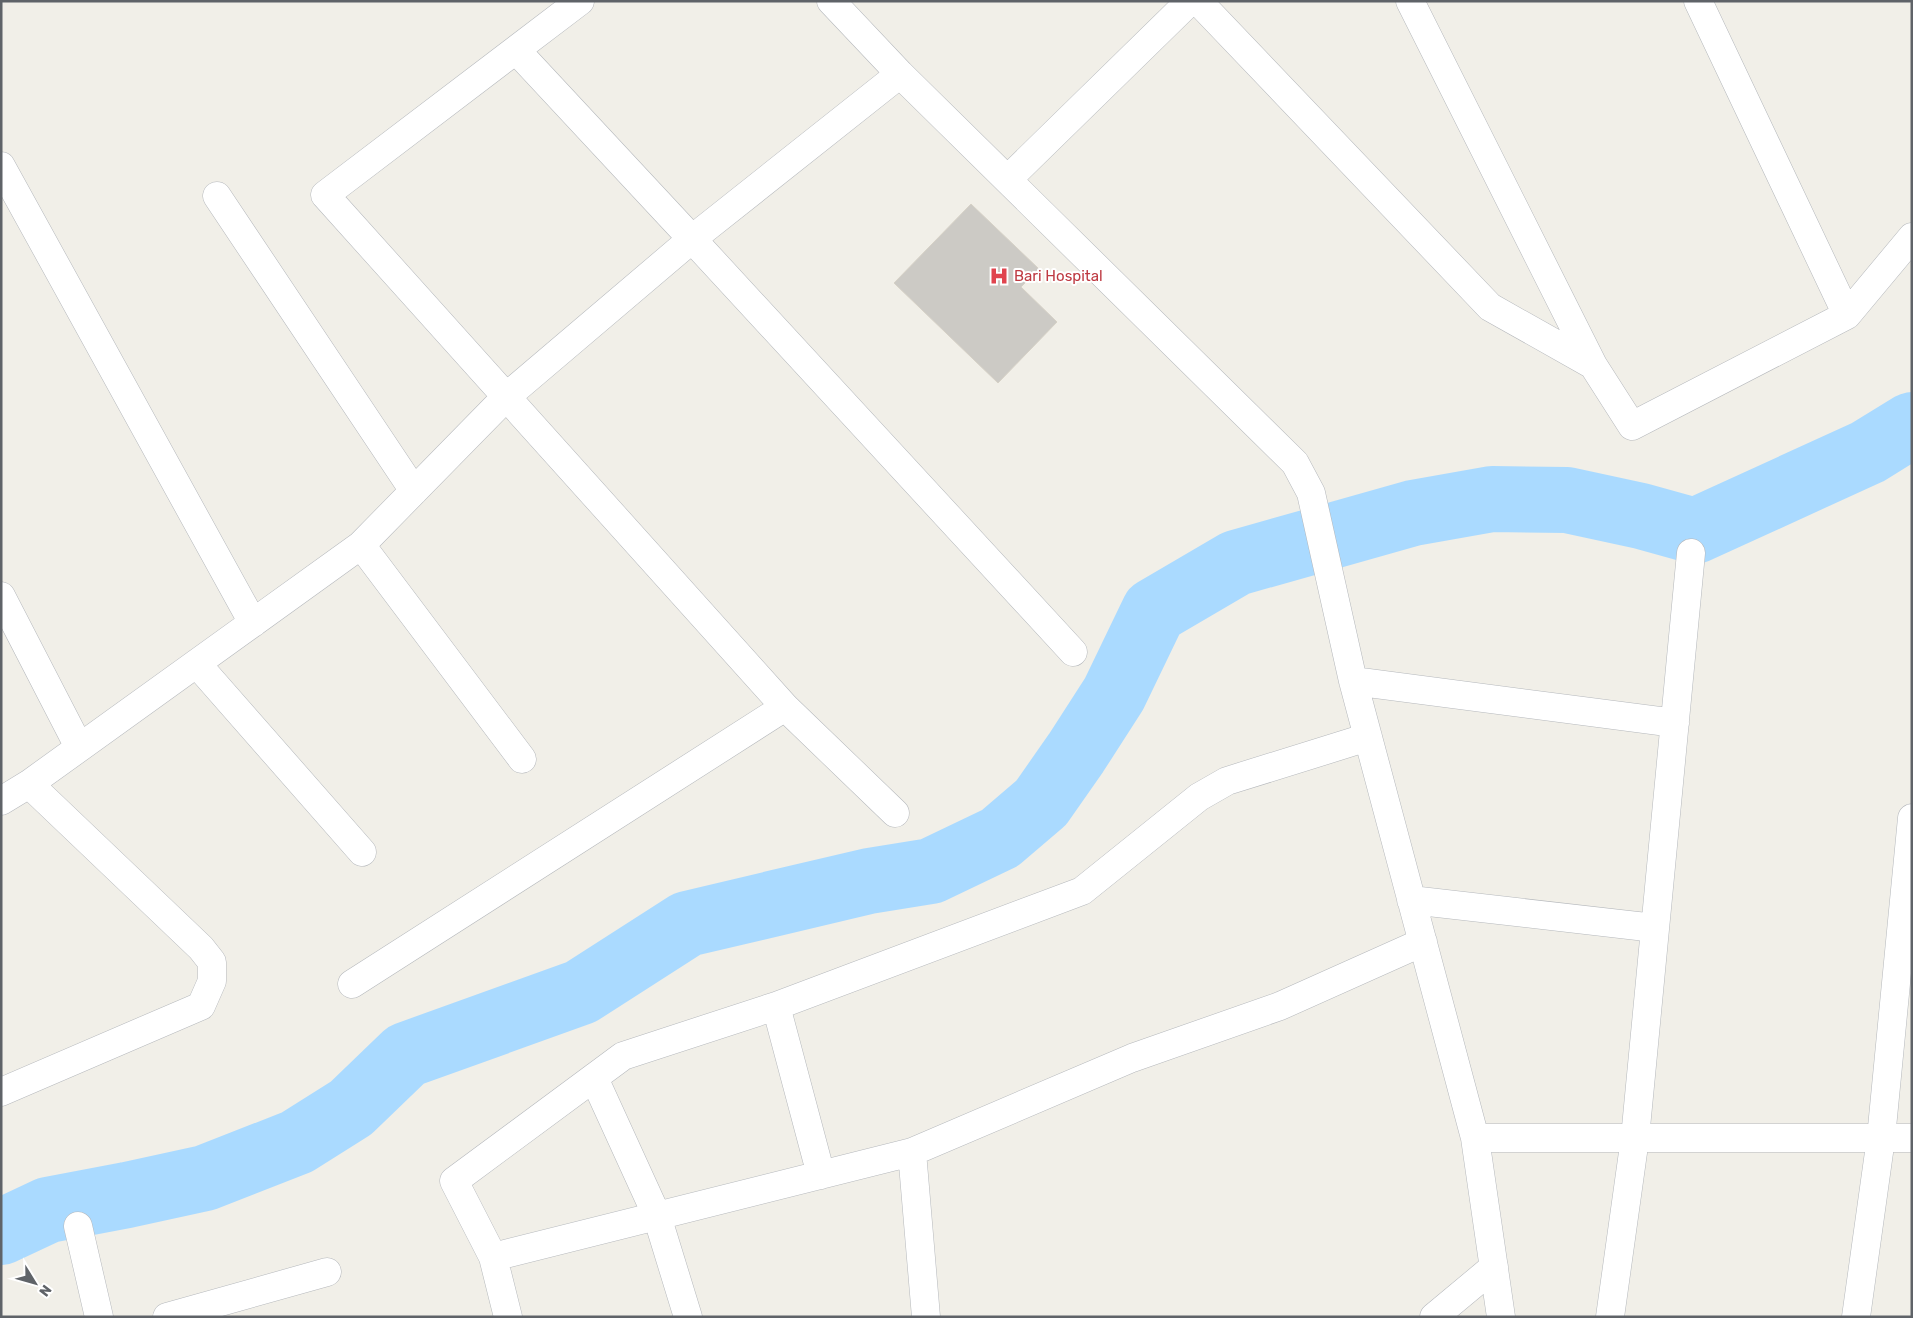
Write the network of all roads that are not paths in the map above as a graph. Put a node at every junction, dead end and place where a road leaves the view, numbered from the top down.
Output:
1 (580, 1) edge
2 (831, 1) edge
3 (1190, 1) edge
4 (1198, 1) edge
5 (1410, 1) edge
6 (1698, 1) edge
7 (516, 50) junction
8 (900, 74) junction
9 (1, 166) edge
10 (1008, 179) junction
11 (217, 196) dead end
12 (1912, 237) edge
13 (692, 239) junction
14 (1847, 315) junction
15 (1593, 365) junction
16 (506, 397) junction
17 (414, 491) junction
18 (361, 545) junction
19 (1691, 553) dead end
20 (1, 596) edge
21 (253, 622) junction
22 (1073, 652) dead end
23 (197, 664) junction
24 (1353, 682) junction
25 (785, 707) junction
26 (1675, 723) junction
27 (1368, 738) junction
28 (79, 747) junction
29 (522, 759) dead end
30 (29, 784) junction
31 (1, 801) edge
32 (895, 813) dead end
33 (1912, 818) edge
34 (362, 852) dead end
35 (1411, 900) junction
36 (1655, 928) junction
37 (1422, 942) junction
38 (352, 984) dead end
39 (776, 1006) junction
40 (594, 1078) junction
41 (1, 1092) edge
42 (1475, 1138) junction
43 (1635, 1138) junction
44 (1880, 1138) junction
45 (1912, 1138) edge
46 (912, 1152) junction
47 (821, 1175) junction
48 (656, 1216) junction
49 (78, 1226) dead end
50 (494, 1257) junction
51 (1494, 1267) junction
52 (327, 1272) dead end
53 (99, 1317) edge
54 (167, 1317) edge
55 (508, 1317) edge
56 (688, 1317) edge
57 (926, 1317) edge
58 (1434, 1317) edge
59 (1502, 1317) edge
60 (1610, 1317) edge
61 (1856, 1317) edge

1 - 7 street
2 - 8 street
3 - 10 street
4 - 15 street
5 - 15 street
6 - 14 street
7 - 13 street
7 - 16 street
8 - 10 street
8 - 13 street
9 - 21 street
10 - 24 street
11 - 17 street
12 - 14 street
13 - 16 street
13 - 22 street
14 - 15 street
16 - 17 street
16 - 25 street
17 - 18 street
18 - 21 street
18 - 29 street
19 - 26 street
20 - 28 street
21 - 23 street
23 - 28 street
23 - 34 street
24 - 26 street
24 - 27 street
25 - 32 street
25 - 38 street
26 - 36 street
27 - 35 street
27 - 39 street
28 - 30 street
30 - 31 street
30 - 41 street
33 - 44 street
35 - 36 street
35 - 37 street
36 - 43 street
37 - 42 street
37 - 46 street
39 - 40 street
39 - 47 street
40 - 48 street
40 - 50 street
42 - 43 street
42 - 51 street
43 - 44 street
43 - 60 street
44 - 45 street
44 - 61 street
46 - 47 street
46 - 57 street
47 - 48 street
48 - 50 street
48 - 56 street
49 - 53 street
50 - 55 street
51 - 58 street
51 - 59 street
52 - 54 street

